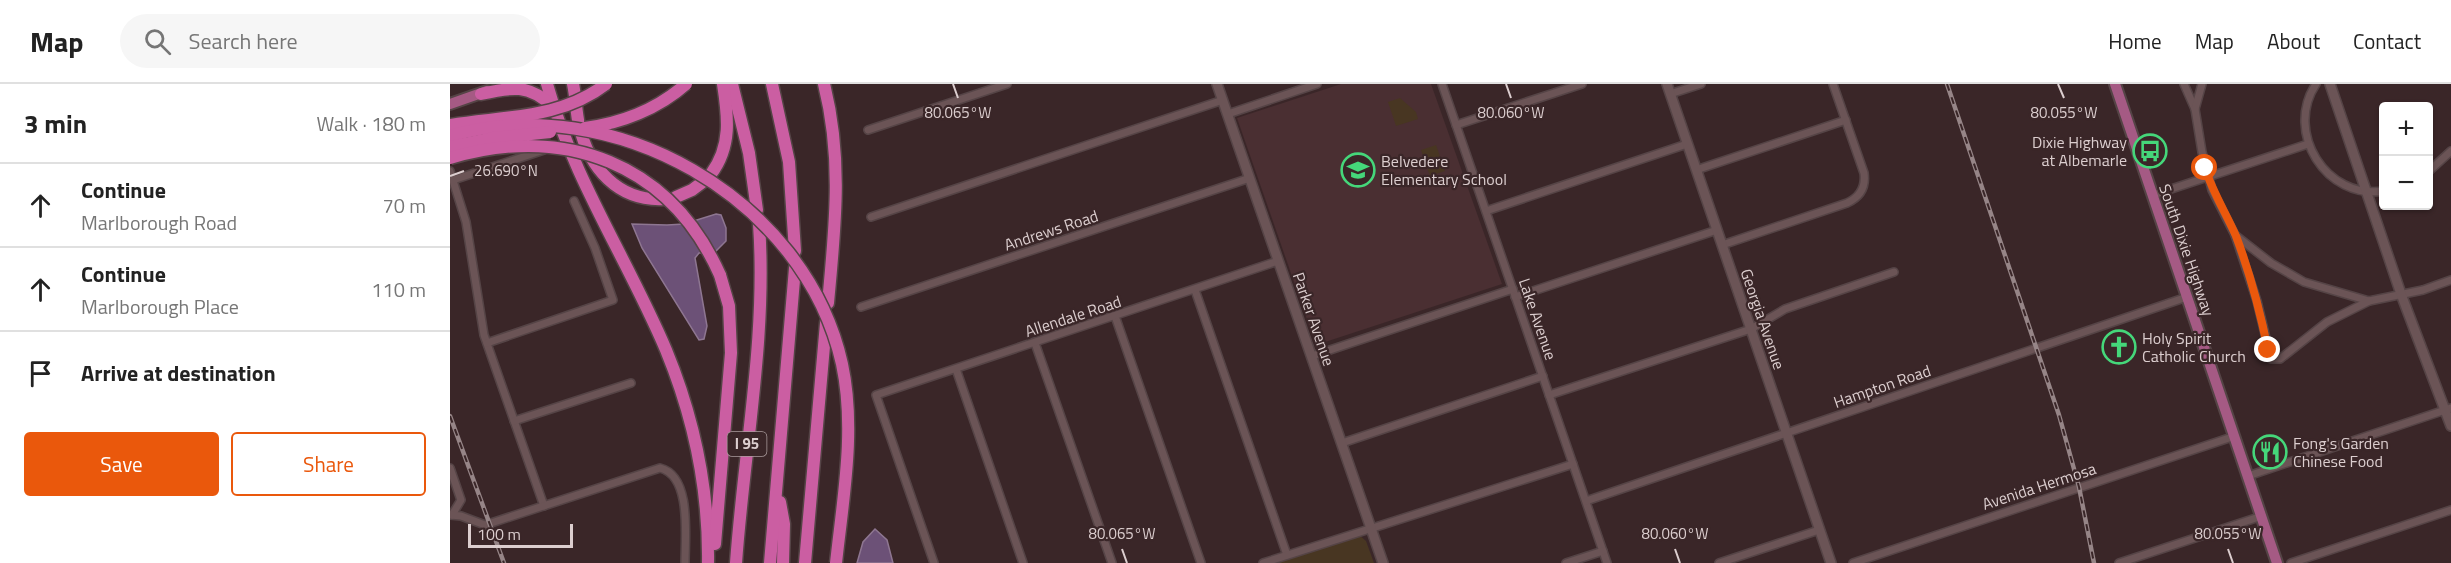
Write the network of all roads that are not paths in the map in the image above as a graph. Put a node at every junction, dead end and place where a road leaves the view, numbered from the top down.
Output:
1 (506, 84) edge
2 (547, 84) edge
3 (573, 84) edge
4 (580, 84) edge
5 (606, 84) edge
6 (686, 84) edge
7 (723, 84) edge
8 (732, 84) edge
9 (772, 84) edge
10 (824, 84) edge
11 (1007, 84) edge
12 (1217, 84) edge
13 (1317, 84) edge
14 (1442, 84) edge
15 (1582, 84) edge
16 (1667, 84) edge
17 (1701, 84) edge
18 (1833, 84) edge
19 (2115, 84) edge
20 (2184, 84) edge
21 (2202, 84) edge
22 (2316, 84) edge
23 (2330, 84) edge
24 (481, 94) junction
25 (1670, 94) junction
26 (1223, 100) junction
27 (450, 104) edge
28 (554, 108) junction
29 (2195, 109) junction
30 (1228, 114) junction
31 (1846, 120) junction
32 (450, 125) edge
33 (1456, 125) junction
34 (868, 130) dead end
35 (450, 136) edge
36 (583, 141) junction
37 (1688, 144) junction
38 (2308, 144) junction
39 (450, 147) edge
40 (544, 150) dead end
41 (2451, 151) edge
42 (450, 158) edge
43 (2433, 167) edge
44 (1696, 170) junction
45 (450, 171) edge
46 (2208, 177) junction
47 (1250, 178) junction
48 (453, 180) junction
49 (2379, 191) edge
50 (2367, 192) junction
51 (2152, 195) junction
52 (574, 201) dead end
53 (757, 210) dead end
54 (1486, 211) junction
55 (871, 217) dead end
56 (759, 224) dead end
57 (1717, 230) junction
58 (2235, 235) junction
59 (1722, 245) junction
60 (795, 251) dead end
61 (1278, 261) junction
62 (795, 268) dead end
63 (1894, 272) dead end
64 (2451, 280) edge
65 (1195, 290) junction
66 (1514, 293) junction
67 (2401, 294) junction
68 (2187, 297) junction
69 (2369, 301) junction
70 (828, 303) dead end
71 (861, 307) dead end
72 (1115, 316) junction
73 (826, 323) dead end
74 (1751, 329) junction
75 (1035, 343) junction
76 (487, 344) junction
77 (1312, 356) junction
78 (956, 369) junction
79 (1543, 376) junction
80 (631, 383) dead end
81 (1550, 395) junction
82 (2448, 409) edge
83 (514, 422) junction
84 (2451, 426) edge
85 (1786, 433) junction
86 (2235, 436) junction
87 (1342, 443) junction
88 (1573, 464) junction
89 (450, 468) edge
90 (2248, 476) junction
91 (777, 492) junction
92 (1586, 501) junction
93 (544, 506) junction
94 (2451, 510) edge
95 (451, 515) edge
96 (2262, 516) junction
97 (1371, 527) junction
98 (1820, 530) junction
99 (1603, 551) junction
100 (1287, 555) junction
101 (685, 563) edge
102 (711, 563) edge
103 (736, 563) edge
104 (770, 563) edge
105 (783, 563) edge
106 (805, 563) edge
107 (836, 563) edge
108 (934, 563) edge
109 (1023, 563) edge
110 (1112, 563) edge
111 (1201, 563) edge
112 (1263, 563) edge
113 (1383, 563) edge
114 (1566, 563) edge
115 (1607, 563) edge
116 (1719, 563) edge
117 (1831, 563) edge
118 (1852, 563) edge
119 (2119, 563) edge
120 (2277, 563) edge
121 (2291, 563) edge

1 - 24 main road
2 - 28 highway
3 - 36 highway
4 - 36 highway
5 - 32 highway, bridge
6 - 39 highway, bridge
7 - 36 highway
8 - 53 highway
9 - 60 highway
10 - 70 highway
11 - 34 street
12 - 26 street, Parker Avenue
13 - 30 street
14 - 33 street, Lake Avenue
15 - 33 street
16 - 25 street, Georgia Avenue
17 - 25 street
18 - 31 street
19 - 51 main road, South Dixie Highway
20 - 29 street
21 - 29 street
22 - 38 street
23 - 50 street
24 - 27 main road
24 - 28 highway
25 - 37 street, Georgia Avenue
26 - 30 street, Parker Avenue
26 - 55 street
28 - 102 highway
29 - 46 street
30 - 47 street, Parker Avenue
31 - 44 street
31 - 59 street
33 - 54 street, Lake Avenue
35 - 107 highway, bridge
37 - 44 street, Georgia Avenue
37 - 54 street
38 - 46 street
38 - 50 street
40 - 48 street
41 - 43 street
42 - 102 highway, bridge
44 - 57 street, Georgia Avenue
45 - 48 street
46 - 51 street
46 - 58 street
47 - 61 street, Parker Avenue
47 - 71 street, Andrews Road
48 - 76 street
49 - 50 street
50 - 67 street
51 - 68 main road, South Dixie Highway
52 - 76 street
54 - 66 street, Lake Avenue
56 - 103 highway, I 95
57 - 59 street, Georgia Avenue
57 - 66 street
58 - 69 street
58 - 69 street
59 - 74 street, Georgia Avenue
61 - 65 street, Allendale Road
61 - 77 street, Parker Avenue
62 - 91 highway, I 95
63 - 74 street
64 - 67 street
65 - 72 street, Allendale Road
65 - 100 street
66 - 77 street
66 - 79 street, Lake Avenue
67 - 69 street
67 - 82 street
68 - 85 street, Hampton Road
68 - 86 main road, South Dixie Highway
72 - 75 street, Allendale Road
72 - 111 street
73 - 106 highway
74 - 81 street
74 - 85 street, Georgia Avenue
75 - 78 street, Allendale Road
75 - 110 street
76 - 83 street
77 - 87 street, Parker Avenue
78 - 108 street, Allendale Road
78 - 109 street
79 - 81 street, Lake Avenue
79 - 87 street
80 - 83 street
81 - 88 street, Lake Avenue
82 - 84 street
82 - 90 street
83 - 93 street
85 - 92 street, Hampton Road
85 - 98 street, Georgia Avenue
86 - 90 main road, South Dixie Highway
86 - 118 street, Avenida Hermosa
87 - 97 street, Parker Avenue
88 - 92 street, Lake Avenue
88 - 97 street
89 - 95 street
90 - 96 main road, South Dixie Highway
91 - 104 highway, I 95
91 - 105 highway
92 - 99 street, Lake Avenue
93 - 95 street
93 - 101 street
94 - 121 street
96 - 119 street
96 - 120 main road, South Dixie Highway
97 - 100 street
97 - 113 street, Parker Avenue
98 - 116 street
98 - 117 street, Georgia Avenue
99 - 114 street
99 - 115 street, Lake Avenue
100 - 112 street

